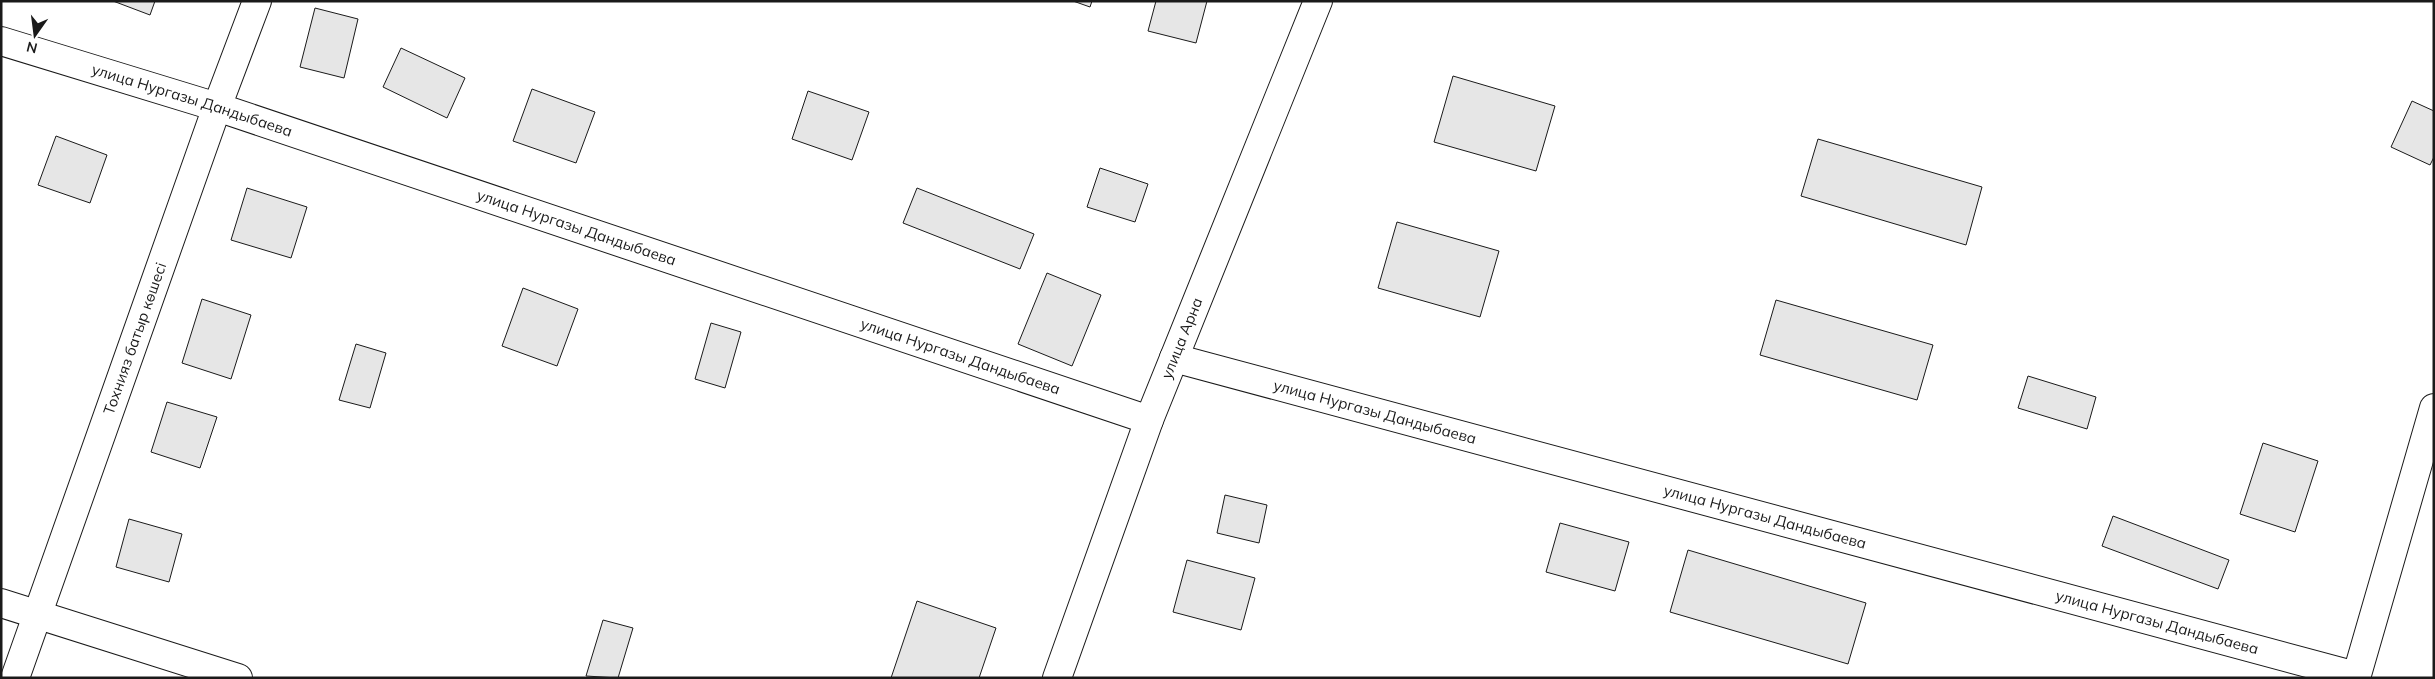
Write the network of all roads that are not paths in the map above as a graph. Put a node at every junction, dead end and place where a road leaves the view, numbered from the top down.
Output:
1 (257, 1) edge
2 (1318, 1) edge
3 (1, 41) edge
4 (217, 107) junction
5 (1174, 358) junction
6 (2434, 408) edge
7 (1149, 420) junction
8 (1, 603) edge
9 (38, 613) junction
10 (2356, 677) edge
11 (15, 678) edge
12 (238, 678) edge
13 (1057, 678) edge

1 - 4 street, Тохнияз батыр көшесі
2 - 5 street, улица Арна
3 - 4 street, улица Нургазы Дандыбаева
4 - 7 street, улица Нургазы Дандыбаева
4 - 9 street, Тохнияз батыр көшесі
5 - 7 street, улица Арна
5 - 10 street, улица Нургазы Дандыбаева
6 - 10 street
7 - 13 street, улица Арна
8 - 9 street
9 - 11 street, Тохнияз батыр көшесі
9 - 12 street

